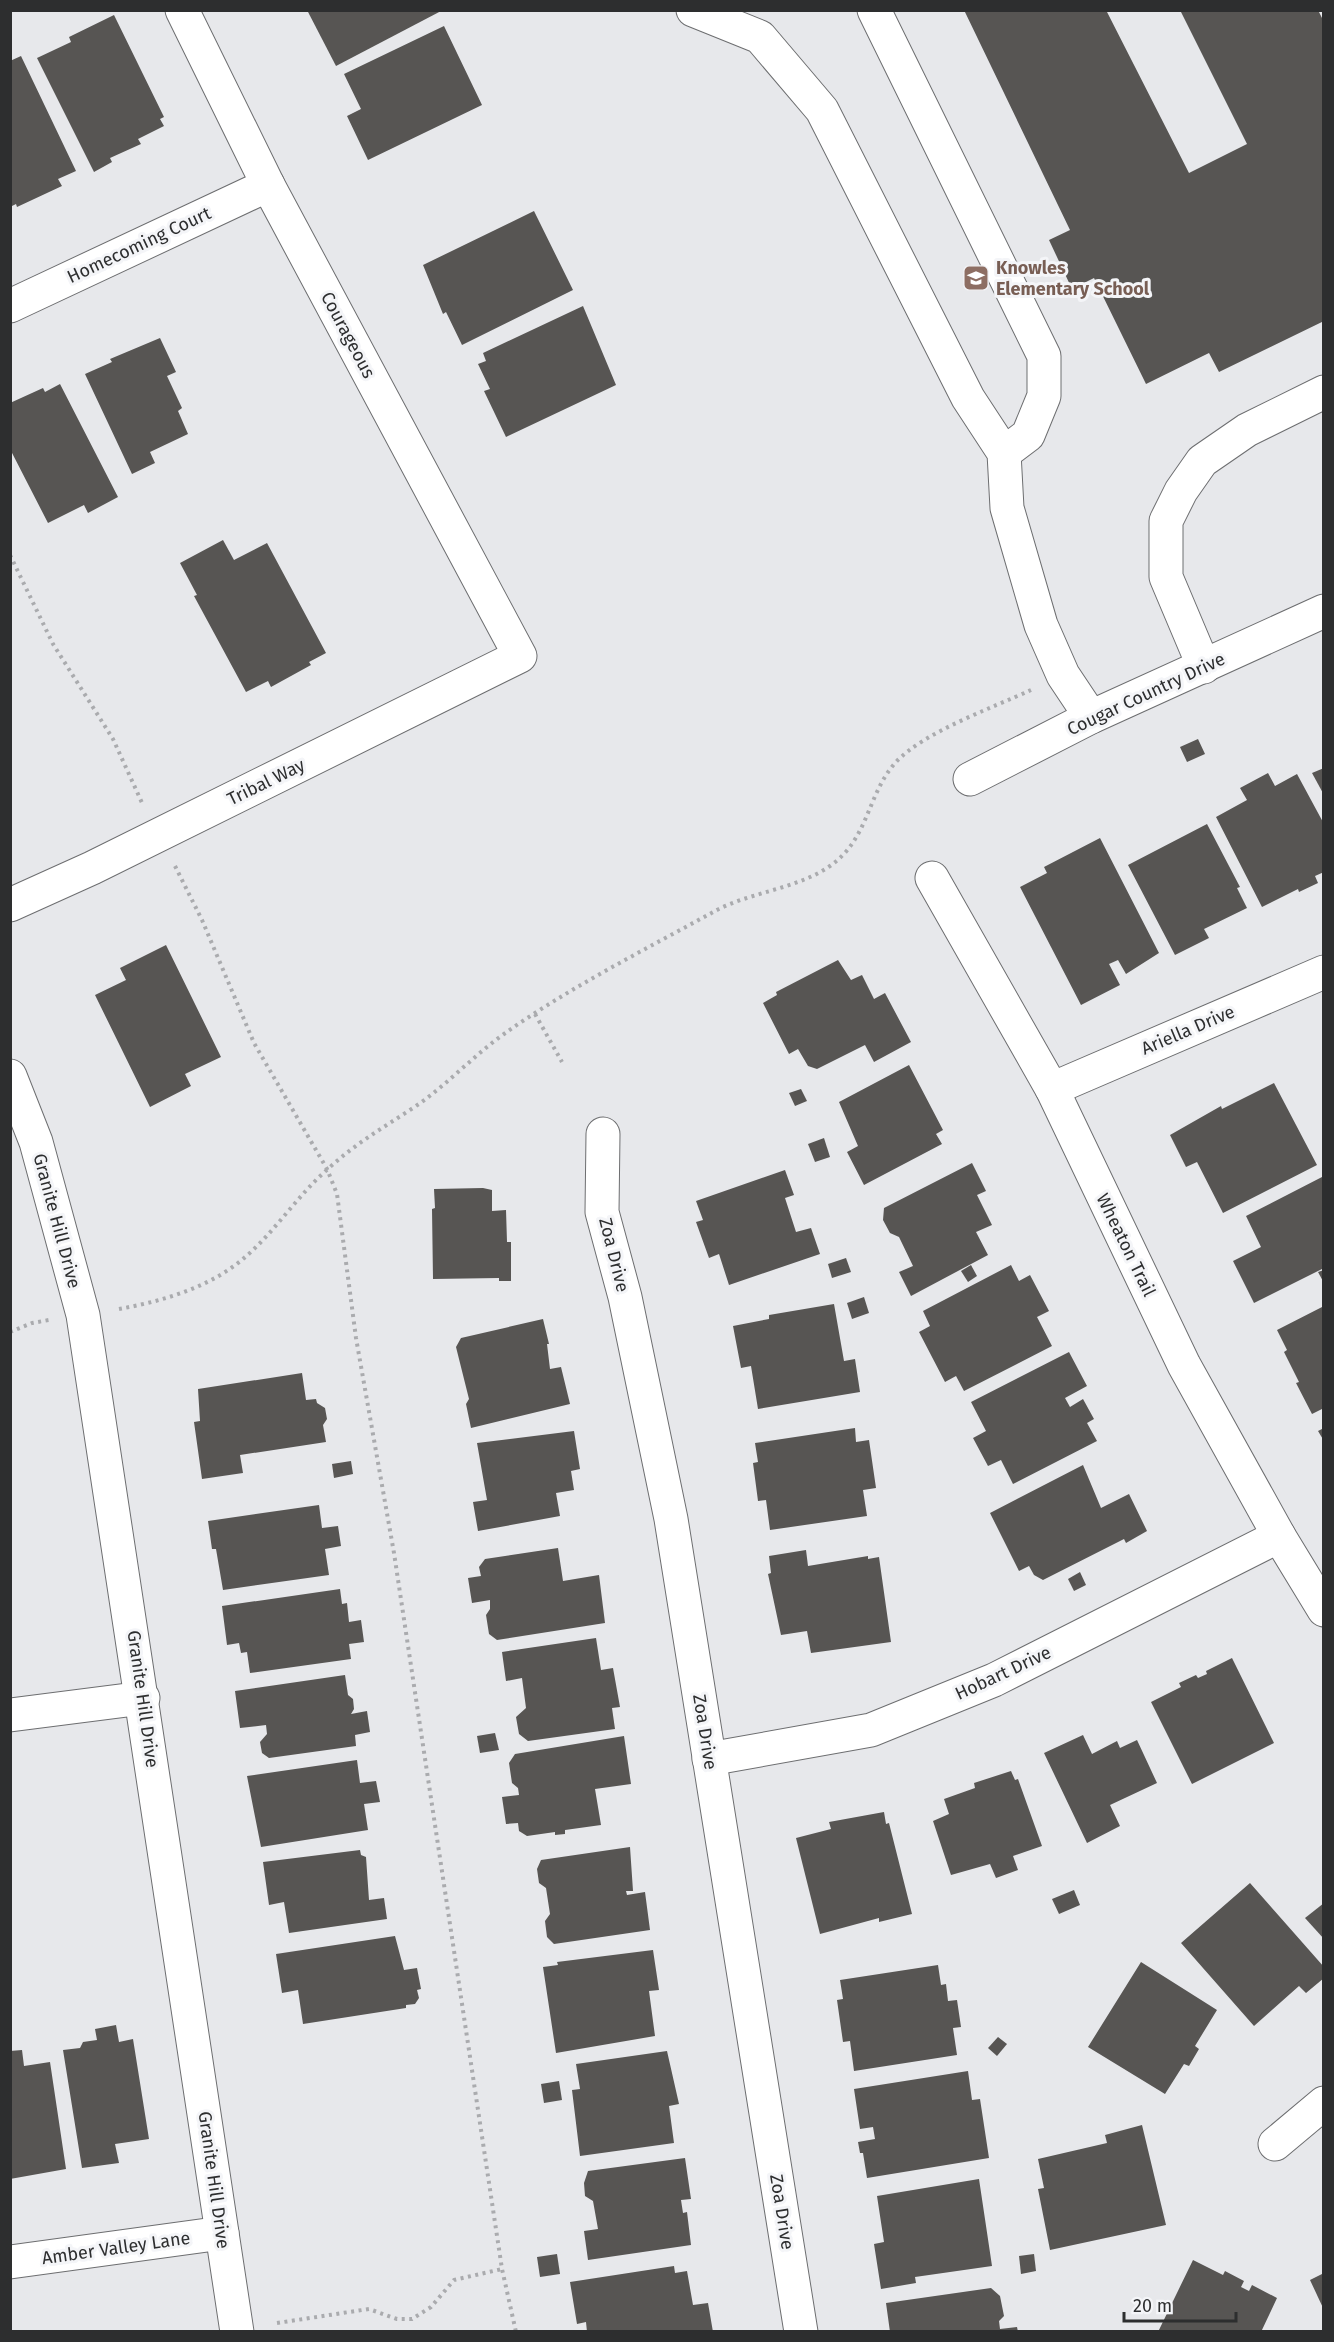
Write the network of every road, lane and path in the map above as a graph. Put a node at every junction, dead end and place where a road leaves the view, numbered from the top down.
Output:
1 (182, 10) edge
2 (693, 10) edge
3 (874, 10) edge
4 (268, 185) junction
5 (10, 306) edge
6 (1323, 392) edge
7 (1004, 453) junction
8 (10, 555) edge
9 (1323, 611) edge
10 (520, 656) joint
11 (1204, 667) junction
12 (1030, 690) dead end
13 (1091, 717) junction
14 (970, 779) dead end
15 (142, 803) dead end
16 (172, 860) dead end
17 (932, 878) dead end
18 (10, 905) edge
19 (1323, 972) edge
20 (535, 1014) junction
21 (562, 1062) dead end
22 (10, 1076) edge
23 (1052, 1089) junction
24 (603, 1134) dead end
25 (327, 1169) junction
26 (116, 1310) dead end
27 (57, 1319) dead end
28 (10, 1332) edge
29 (1279, 1536) junction
30 (1323, 1610) edge
31 (143, 1698) junction
32 (10, 1715) edge
33 (709, 1759) junction
34 (1323, 2103) edge
35 (1275, 2144) dead end
36 (222, 2234) junction
37 (10, 2262) edge
38 (502, 2269) junction
39 (277, 2323) dead end
40 (237, 2331) edge
41 (516, 2331) edge
42 (801, 2331) edge

1 - 4 street, Courageous
2 - 7 street
3 - 7 street
4 - 5 street, Homecoming Court
4 - 10 street, Courageous
6 - 11 street
7 - 13 street
8 - 15 path
9 - 11 street, Cougar Country Drive
10 - 18 street, Tribal Way
11 - 13 street, Cougar Country Drive
12 - 20 path
13 - 14 street, Cougar Country Drive
16 - 25 path
17 - 23 street, Wheaton Trail
19 - 23 street, Ariella Drive
20 - 21 path
20 - 25 path
22 - 31 street, Granite Hill Drive
23 - 29 street, Wheaton Trail
24 - 33 street, Zoa Drive
25 - 26 path
25 - 38 path
27 - 28 path
29 - 30 street, Wheaton Trail
29 - 33 street, Hobart Drive
31 - 32 street
31 - 36 street, Granite Hill Drive
33 - 42 street, Zoa Drive
34 - 35 street
36 - 37 street, Amber Valley Lane
36 - 40 street, Granite Hill Drive
38 - 39 path
38 - 41 path

